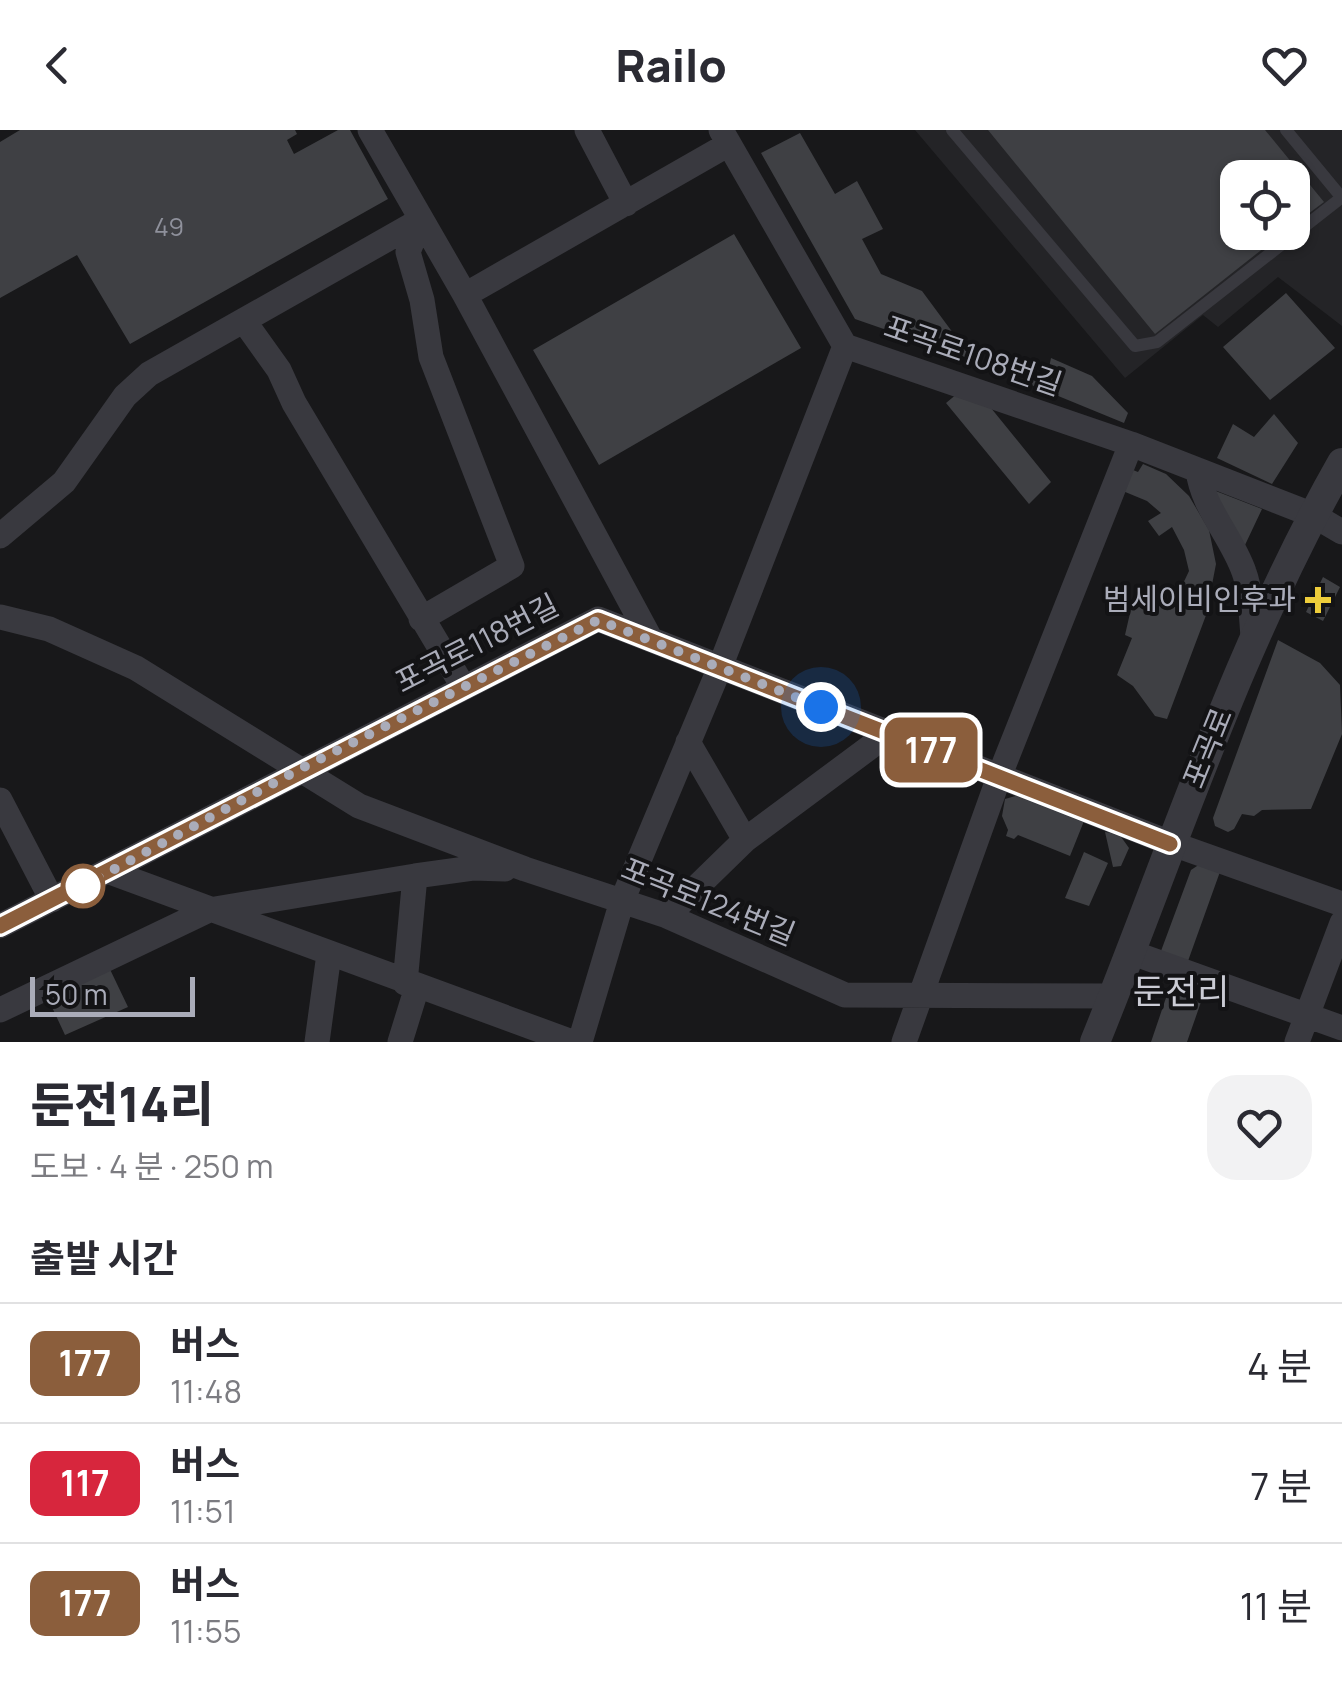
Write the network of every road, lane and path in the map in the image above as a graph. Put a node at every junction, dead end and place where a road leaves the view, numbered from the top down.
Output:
1 (370, 130) edge
2 (587, 130) edge
3 (952, 130) edge
4 (1286, 130) edge
5 (725, 137) edge
6 (1342, 198) edge
7 (626, 204) junction
8 (421, 220) junction
9 (466, 295) junction
10 (244, 320) junction
11 (845, 346) junction
12 (1131, 444) junction
13 (1342, 463) edge
14 (1198, 470) junction
15 (1313, 514) junction
16 (1342, 532) edge
17 (0, 536) edge
18 (0, 617) edge
19 (421, 619) junction
20 (1253, 636) junction
21 (650, 640) junction
22 (720, 667) junction
23 (464, 688) junction
24 (888, 734) junction
25 (688, 742) junction
26 (298, 770) junction
27 (999, 777) junction
28 (0, 800) edge
29 (746, 840) junction
30 (1170, 844) junction
31 (526, 870) junction
32 (110, 872) junction
33 (415, 876) junction
34 (52, 900) junction
35 (622, 901) junction
36 (1342, 904) edge
37 (209, 910) junction
38 (667, 916) junction
39 (1342, 924) edge
40 (0, 926) edge
41 (1130, 952) junction
42 (329, 954) junction
43 (411, 985) junction
44 (924, 992) junction
45 (1114, 996) junction
46 (0, 1010) edge
47 (1307, 1014) junction
48 (1342, 1028) edge
49 (317, 1042) edge
50 (400, 1042) edge
51 (572, 1042) edge
52 (580, 1042) edge
53 (904, 1042) edge
54 (1095, 1042) edge
55 (1297, 1042) edge

1 - 8 street
2 - 7 street
3 - 6 lane
4 - 6 lane
5 - 7 street
5 - 11 street, 포곡로108번길
7 - 9 street
8 - 9 street
8 - 10 street
8 - 19 street
9 - 21 street
10 - 17 street
10 - 19 street
11 - 12 street, 포곡로108번길
11 - 22 street
12 - 14 street, 포곡로108번길
12 - 27 street
13 - 15 street, 포곡로
14 - 15 street, 포곡로108번길
14 - 20 street
15 - 16 street, 포곡로108번길
15 - 20 street, 포곡로
18 - 26 street, 포곡로124번길
19 - 23 street
20 - 30 street, 포곡로
21 - 22 street, 포곡로118번길
21 - 23 street, 포곡로118번길
22 - 24 street, 포곡로118번길
22 - 25 street
23 - 26 street, 포곡로118번길
24 - 27 street, 포곡로118번길
24 - 29 street
25 - 29 street
25 - 35 street
26 - 31 street, 포곡로124번길
26 - 32 street, 포곡로118번길
27 - 30 street, 포곡로118번길
27 - 44 street
28 - 34 street
29 - 38 street
30 - 36 street, 포곡로118번길
30 - 41 street, 포곡로
31 - 33 street
31 - 35 street, 포곡로124번길
32 - 34 street, 포곡로118번길
32 - 37 street
33 - 37 street
33 - 43 street
34 - 40 street, 포곡로118번길
35 - 38 street, 포곡로124번길
35 - 52 street
37 - 42 street
37 - 46 street
38 - 44 street, 포곡로124번길
39 - 47 street
41 - 45 street, 포곡로
41 - 47 street
42 - 43 street
42 - 49 street
43 - 50 street
43 - 51 street
44 - 45 street, 포곡로124번길
44 - 53 street
45 - 54 street, 포곡로
47 - 48 street
47 - 55 street

